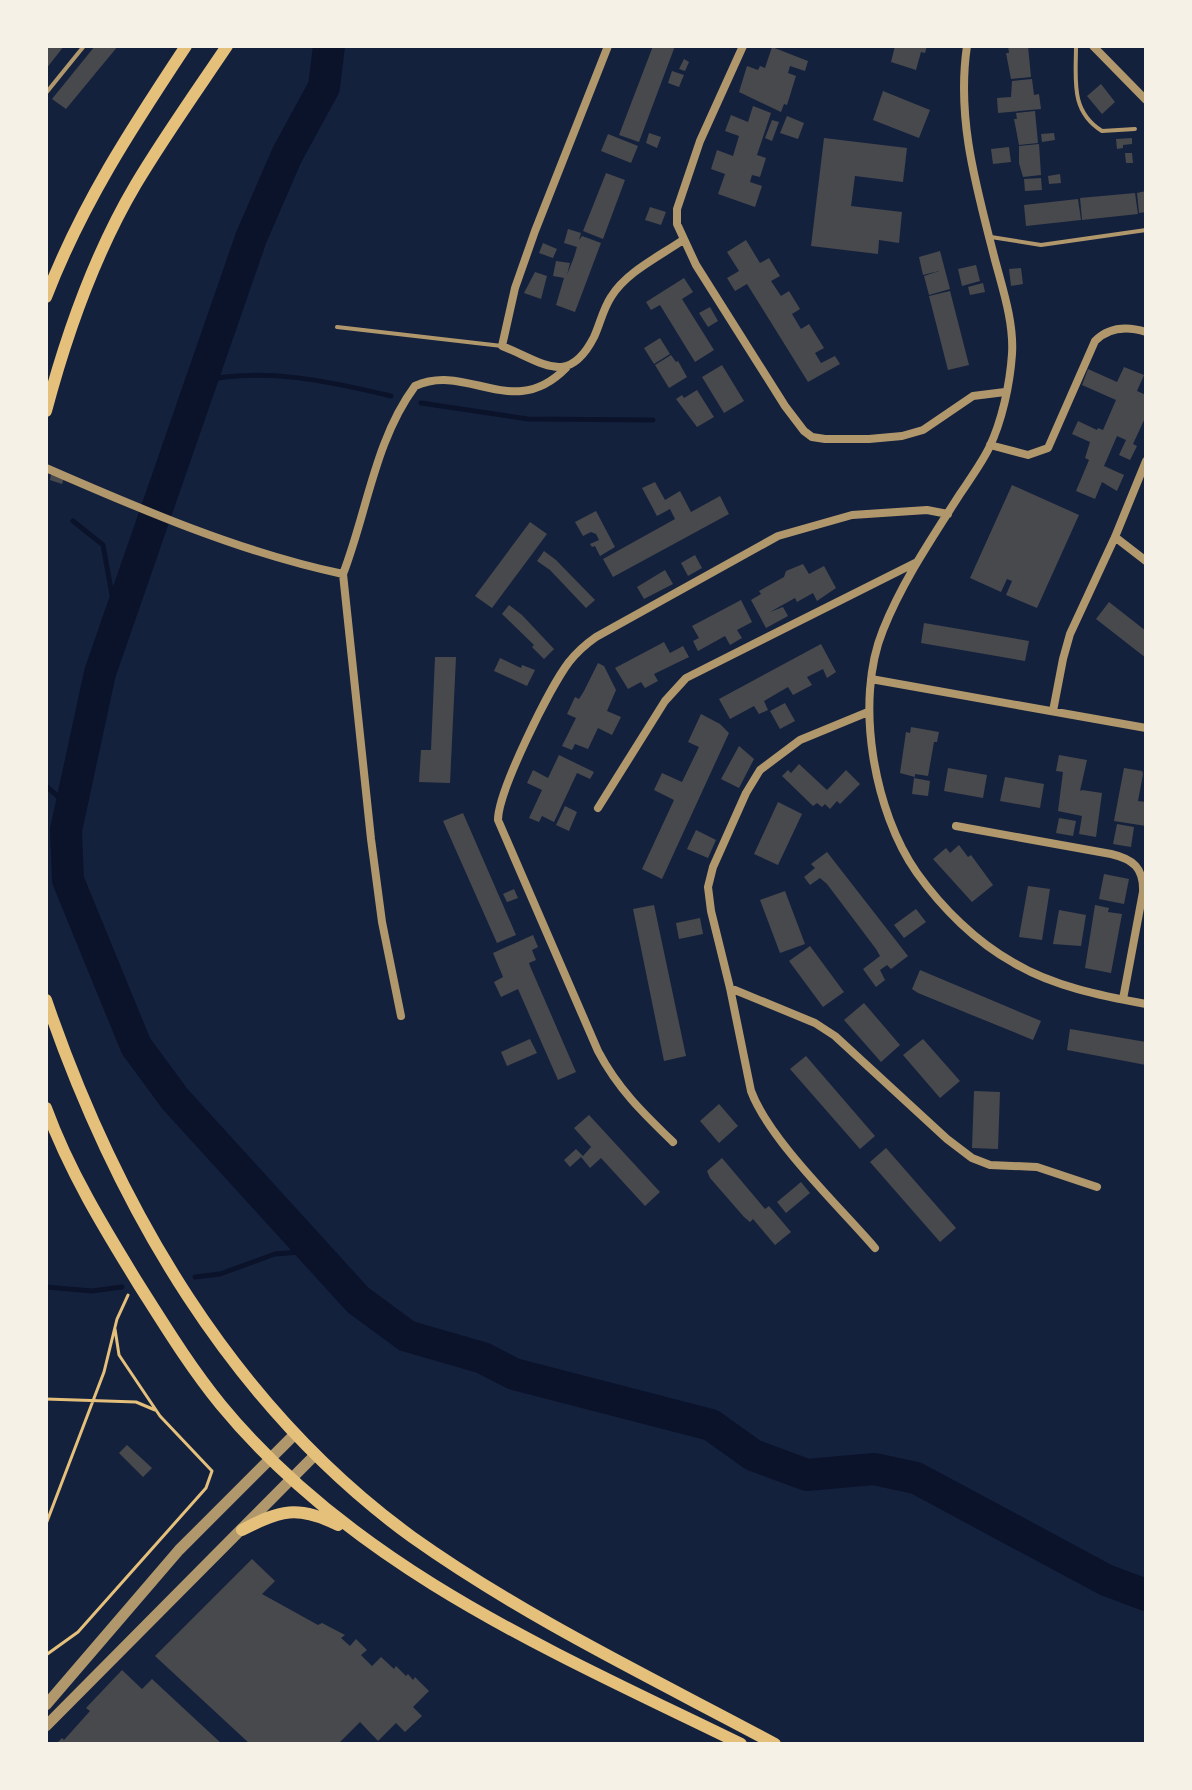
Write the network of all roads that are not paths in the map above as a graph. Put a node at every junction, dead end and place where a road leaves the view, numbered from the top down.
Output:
1 (84, 46) edge
2 (186, 46) edge
3 (227, 46) edge
4 (608, 46) edge
5 (743, 46) edge
6 (967, 46) edge
7 (1076, 46) edge
8 (1093, 46) edge
9 (46, 93) edge
10 (1146, 100) edge
11 (1135, 129) dead end
12 (1146, 230) edge
13 (989, 237) junction
14 (683, 240) junction
15 (46, 297) edge
16 (337, 327) dead end
17 (1146, 332) edge
18 (502, 346) junction
19 (566, 368) junction
20 (1005, 392) junction
21 (46, 411) edge
22 (990, 445) junction
23 (1146, 461) edge
24 (46, 468) edge
25 (948, 514) junction
26 (1115, 537) junction
27 (1146, 561) edge
28 (918, 562) junction
29 (343, 574) junction
30 (871, 679) junction
31 (1053, 711) junction
32 (868, 712) junction
33 (1146, 728) edge
34 (598, 808) dead end
35 (956, 826) dead end
36 (730, 988) junction
37 (1123, 999) junction
38 (46, 1000) edge
39 (1146, 1004) edge
40 (401, 1016) dead end
41 (46, 1108) edge
42 (673, 1142) dead end
43 (1097, 1187) dead end
44 (875, 1248) dead end
45 (295, 1434) junction
46 (315, 1455) junction
47 (272, 1458) junction
48 (292, 1478) junction
49 (242, 1530) junction
50 (359, 1535) junction
51 (46, 1705) edge
52 (46, 1726) edge
53 (741, 1744) edge
54 (775, 1744) edge

1 - 9 lane
2 - 15 main road
3 - 21 main road
4 - 18 street
5 - 14 street
6 - 13 street
7 - 11 lane
8 - 10 street
12 - 13 lane
13 - 20 street
14 - 19 street
14 - 20 street
16 - 18 lane
17 - 22 street
18 - 19 street
19 - 29 street
20 - 22 street
22 - 25 street
23 - 26 street
24 - 29 street
25 - 28 street
25 - 42 street
26 - 27 street
26 - 31 street
28 - 30 street
28 - 34 street
29 - 40 street
30 - 31 street
30 - 32 street
31 - 33 street
32 - 36 street
32 - 37 street
35 - 37 street
36 - 43 street
36 - 44 street
37 - 39 street
38 - 45 main road
41 - 47 main road
45 - 46 main road
45 - 47 street
46 - 48 street
46 - 54 main road
47 - 48 main road
47 - 51 street
48 - 49 street
48 - 50 main road
49 - 50 main road
49 - 52 street
50 - 53 main road

